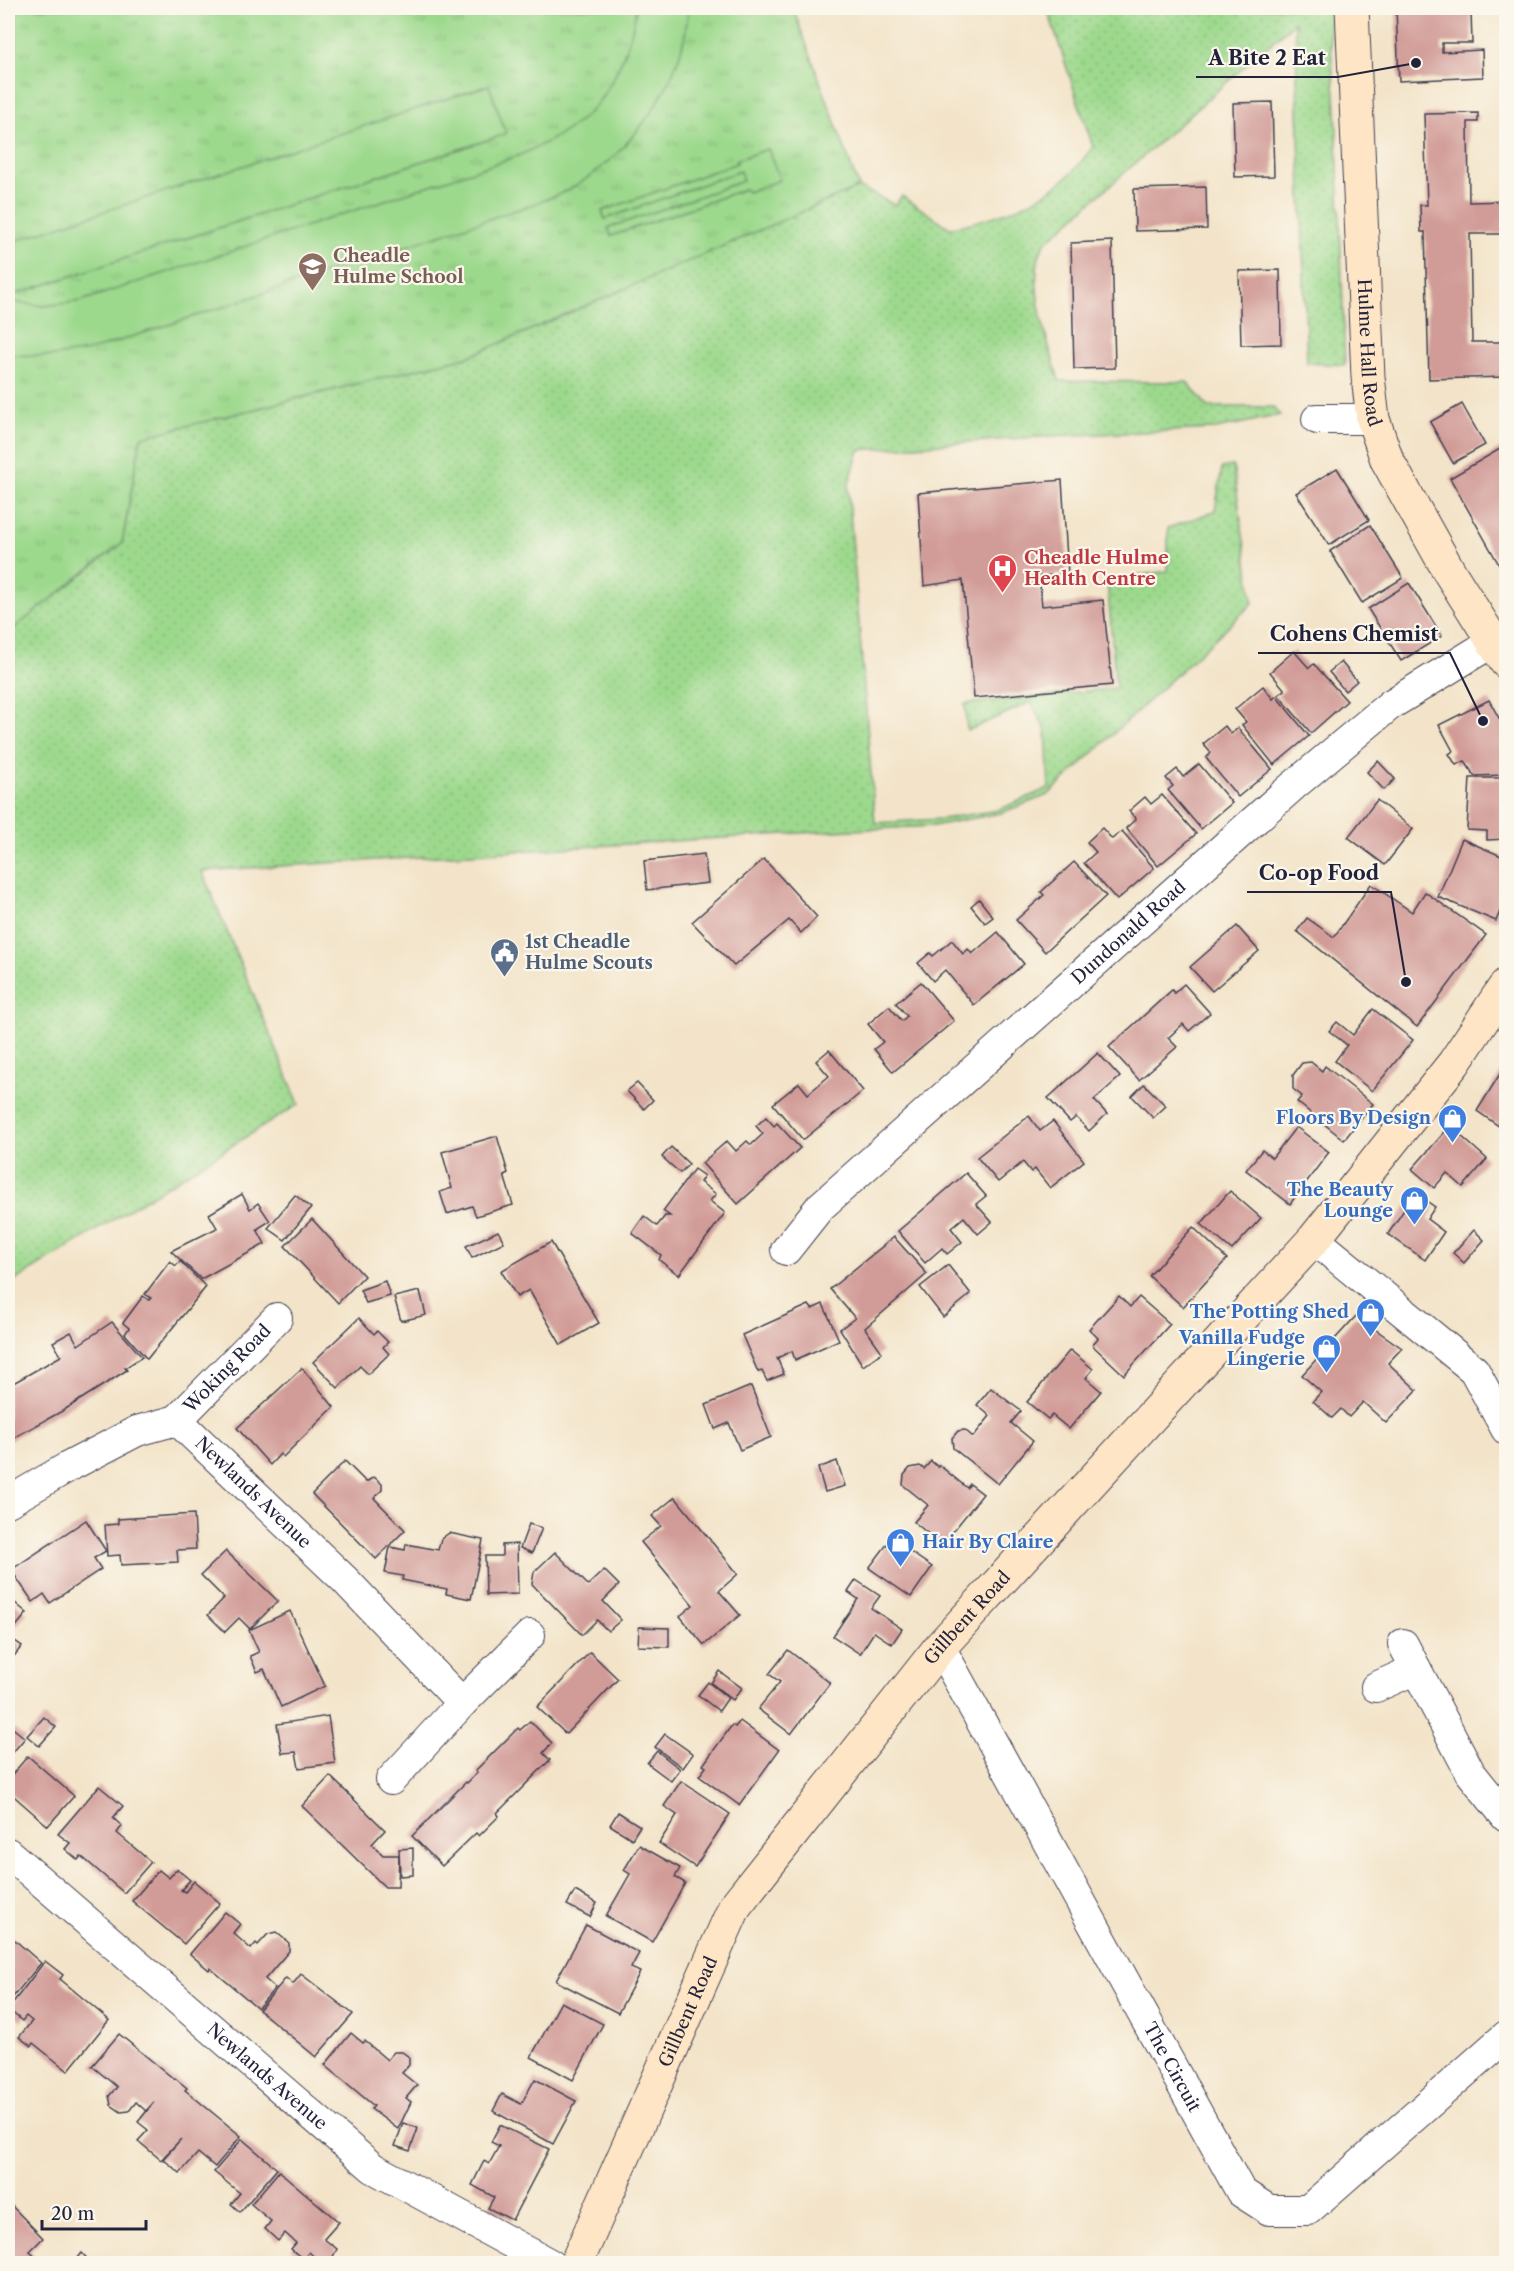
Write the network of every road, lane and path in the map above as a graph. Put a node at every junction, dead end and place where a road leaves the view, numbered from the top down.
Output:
1 (1352, 8) edge
2 (1317, 419) dead end
3 (1373, 419) junction
4 (1500, 652) edge
5 (1506, 985) edge
6 (1314, 1239) junction
7 (786, 1250) dead end
8 (277, 1318) dead end
9 (177, 1420) junction
10 (1506, 1429) edge
11 (8, 1502) edge
12 (530, 1635) dead end
13 (940, 1647) junction
14 (1376, 1687) dead end
15 (462, 1703) junction
16 (391, 1780) dead end
17 (1506, 1817) edge
18 (8, 1853) edge
19 (1506, 2036) edge
20 (550, 2264) edge
21 (576, 2264) edge

1 - 3 street, Hulme Hall Road
2 - 3 street
3 - 4 street, Hulme Hall Road
4 - 7 street, Dundonald Road
5 - 6 street, Gillbent Road
6 - 10 street
6 - 13 street, Gillbent Road
8 - 9 street, Woking Road
9 - 11 street
9 - 15 street, Newlands Avenue
12 - 15 street
13 - 19 street, The Circuit
13 - 21 street, Gillbent Road
14 - 17 street
15 - 16 street
18 - 20 street, Newlands Avenue

